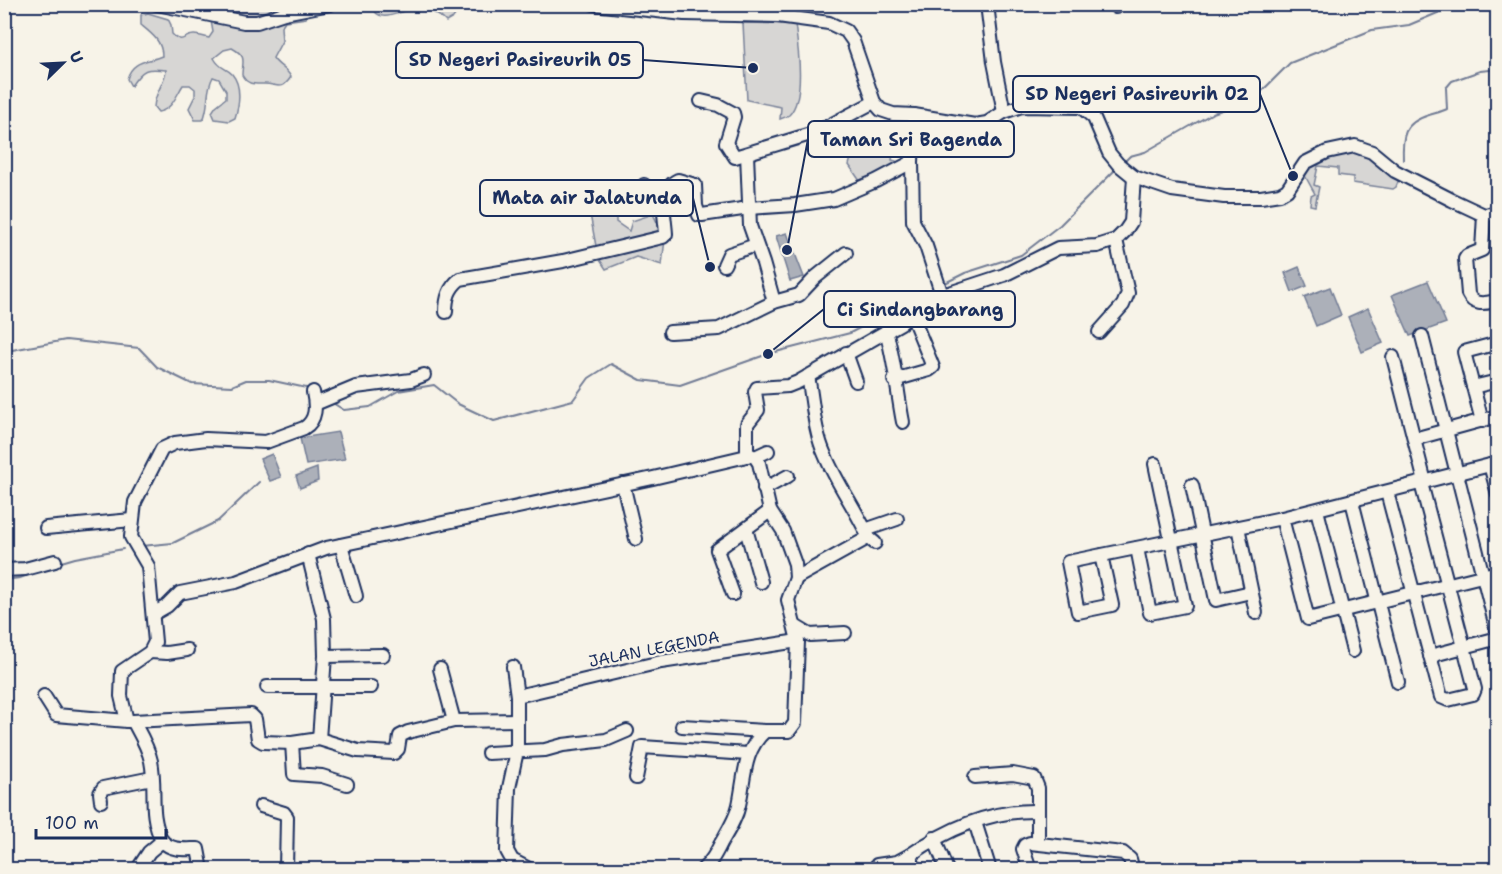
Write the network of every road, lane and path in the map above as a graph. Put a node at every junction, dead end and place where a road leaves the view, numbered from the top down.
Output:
1 (157, 4) edge
2 (330, 4) edge
3 (594, 4) edge
4 (987, 4) edge
5 (283, 9) edge
6 (701, 101) dead end
7 (874, 102) junction
8 (1004, 112) junction
9 (913, 123) junction
10 (747, 154) junction
11 (912, 162) junction
12 (1132, 175) junction
13 (644, 185) dead end
14 (664, 204) junction
15 (749, 208) junction
16 (1497, 213) edge
17 (1484, 215) junction
18 (1116, 240) junction
19 (756, 245) junction
20 (846, 253) dead end
21 (724, 265) dead end
22 (941, 292) junction
23 (774, 302) junction
24 (1497, 302) edge
25 (446, 312) dead end
26 (911, 314) junction
27 (886, 331) junction
28 (670, 332) dead end
29 (1099, 332) dead end
30 (1422, 336) dead end
31 (1497, 343) edge
32 (846, 353) junction
33 (1393, 357) dead end
34 (424, 375) dead end
35 (808, 376) junction
36 (894, 380) junction
37 (856, 381) dead end
38 (1497, 381) edge
39 (1473, 387) junction
40 (1497, 416) edge
41 (1482, 421) junction
42 (903, 422) dead end
43 (1447, 429) junction
44 (1414, 439) junction
45 (768, 451) dead end
46 (751, 456) junction
47 (1155, 464) dead end
48 (1494, 464) edge
49 (1456, 474) junction
50 (788, 476) dead end
51 (1423, 483) junction
52 (623, 484) junction
53 (1192, 485) dead end
54 (764, 489) junction
55 (1387, 492) junction
56 (1497, 494) edge
57 (1352, 501) junction
58 (770, 510) junction
59 (1317, 510) junction
60 (1282, 518) junction
61 (897, 519) dead end
62 (132, 520) junction
63 (1238, 527) junction
64 (46, 528) dead end
65 (746, 529) junction
66 (1202, 534) junction
67 (870, 537) junction
68 (636, 539) dead end
69 (1171, 541) junction
70 (341, 545) junction
71 (1137, 548) junction
72 (308, 554) junction
73 (1101, 555) junction
74 (54, 561) dead end
75 (4, 570) edge
76 (1497, 572) edge
77 (1482, 576) junction
78 (796, 578) junction
79 (761, 582) dead end
80 (1446, 585) junction
81 (1251, 592) junction
82 (1414, 593) junction
83 (732, 594) dead end
84 (356, 596) dead end
85 (1378, 602) junction
86 (1343, 611) junction
87 (1256, 613) dead end
88 (153, 614) junction
89 (795, 626) junction
90 (845, 633) dead end
91 (1497, 636) edge
92 (798, 640) junction
93 (1464, 647) junction
94 (187, 650) dead end
95 (1353, 651) dead end
96 (150, 652) junction
97 (383, 655) dead end
98 (325, 656) junction
99 (1430, 656) junction
100 (513, 667) dead end
101 (440, 669) dead end
102 (1398, 682) dead end
103 (267, 687) dead end
104 (371, 687) dead end
105 (323, 688) junction
106 (44, 696) dead end
107 (517, 696) junction
108 (517, 720) junction
109 (130, 721) junction
110 (454, 721) junction
111 (682, 726) dead end
112 (627, 731) dead end
113 (765, 731) junction
114 (319, 739) junction
115 (292, 743) junction
116 (517, 751) junction
117 (488, 753) dead end
118 (748, 754) junction
119 (975, 777) dead end
120 (152, 778) junction
121 (636, 778) dead end
122 (347, 784) dead end
123 (100, 801) dead end
124 (261, 806) dead end
125 (1037, 811) junction
126 (975, 822) junction
127 (934, 838) junction
128 (162, 841) junction
129 (1038, 843) junction
130 (910, 855) junction
131 (137, 870) edge
132 (202, 870) edge
133 (286, 870) edge
134 (531, 870) edge
135 (702, 870) edge
136 (875, 870) edge
137 (915, 870) edge
138 (947, 870) edge
139 (990, 870) edge
140 (1030, 870) edge
141 (1133, 870) edge

1 - 5 street
2 - 5 street
3 - 7 street
4 - 8 street
6 - 10 street
7 - 9 street
7 - 10 street
8 - 9 street
8 - 12 street
9 - 11 street
10 - 15 street
11 - 15 street
11 - 22 street
12 - 17 street
12 - 18 street
13 - 14 street
14 - 15 street
14 - 25 street
15 - 19 street
16 - 17 street
17 - 24 street
18 - 22 street
18 - 29 street
19 - 21 street
19 - 23 street
20 - 23 street
22 - 26 street
23 - 28 street
26 - 27 street
26 - 36 street
27 - 32 street
27 - 36 street
30 - 43 street
31 - 39 street
32 - 35 street
32 - 37 street
33 - 44 street
34 - 62 street
35 - 46 street
35 - 67 street
36 - 42 street
38 - 39 street
39 - 41 street
40 - 41 street
41 - 43 street
43 - 44 street
43 - 49 street
44 - 51 street
45 - 46 street
46 - 52 street
46 - 54 street
47 - 69 street
48 - 49 street
48 - 56 street
49 - 51 street
49 - 77 street
50 - 54 street
51 - 55 street
51 - 80 street
52 - 68 street
52 - 70 street
53 - 66 street
54 - 58 street
55 - 57 street
55 - 82 street
57 - 59 street
57 - 85 street
58 - 65 street
58 - 78 street
59 - 60 street
59 - 86 street
60 - 63 street
60 - 86 street
61 - 67 street
62 - 64 street
62 - 88 street
63 - 66 street
63 - 81 street
65 - 79 street
65 - 83 street
66 - 69 street
66 - 81 street
67 - 78 street
69 - 71 street
69 - 71 street
70 - 72 street
70 - 84 street
71 - 73 street
72 - 88 street
72 - 98 street
73 - 73 street
74 - 75 street
76 - 77 street
77 - 80 street
77 - 91 street
78 - 89 street
80 - 82 street
80 - 93 street
81 - 87 street
82 - 85 street
82 - 99 street
85 - 86 street
85 - 102 street
86 - 95 street
88 - 96 street
89 - 90 street
89 - 92 street
91 - 93 street
92 - 107 street, JALAN LEGENDA
92 - 113 street
93 - 99 street
93 - 99 street
94 - 96 street
96 - 109 street
97 - 98 street
98 - 105 street
100 - 107 street
101 - 110 street
103 - 105 street
104 - 105 street
105 - 114 street
106 - 109 street
107 - 108 street
108 - 110 street
108 - 116 street
109 - 115 street
109 - 120 street
110 - 114 street
111 - 113 street
112 - 116 street
113 - 118 street
114 - 115 street
115 - 122 street
116 - 117 street
116 - 134 street
118 - 121 street
118 - 135 street
119 - 125 street
120 - 123 street
120 - 128 street
124 - 133 street
125 - 126 street
125 - 129 street
126 - 127 street
126 - 139 street
127 - 130 street
127 - 138 street
128 - 131 street
128 - 132 street
129 - 140 street
129 - 141 street
130 - 136 street
130 - 137 street

